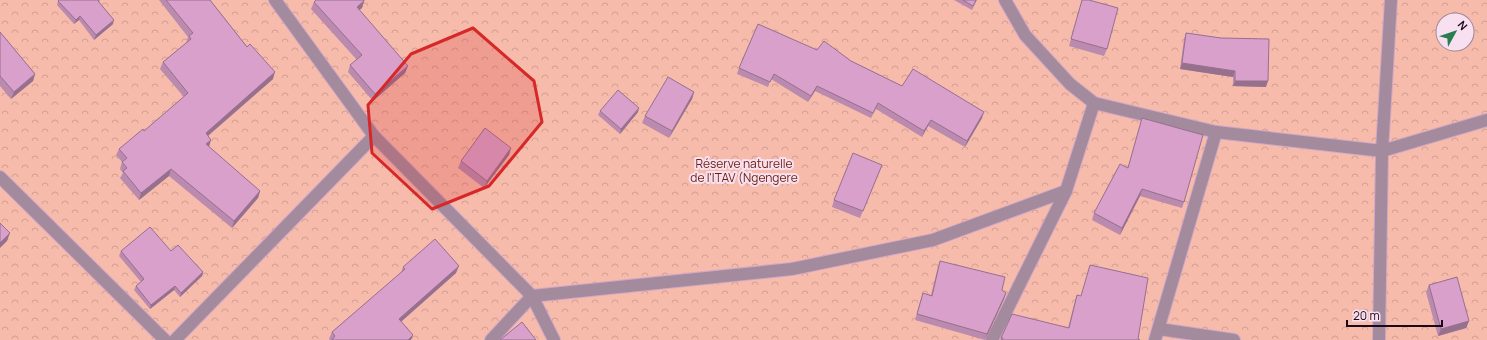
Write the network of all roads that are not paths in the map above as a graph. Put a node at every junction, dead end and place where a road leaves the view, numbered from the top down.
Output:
1 (275, 0) edge
2 (1005, 0) edge
3 (1391, 0) edge
4 (1094, 103) junction
5 (1487, 120) edge
6 (1216, 132) junction
7 (374, 136) junction
8 (1382, 151) junction
9 (0, 177) edge
10 (1066, 191) junction
11 (532, 296) junction
12 (1157, 334) edge
13 (165, 340) edge
14 (175, 340) edge
15 (491, 340) edge
16 (554, 340) edge
17 (992, 340) edge
18 (1234, 340) edge
19 (1378, 340) edge

1 - 7 street
2 - 4 street
3 - 8 street
4 - 6 street
4 - 10 street
5 - 8 street
6 - 8 street
6 - 12 street
7 - 11 street
7 - 14 street
8 - 19 street
9 - 13 street
10 - 11 street
10 - 17 street
11 - 15 street
11 - 16 street
12 - 18 street

